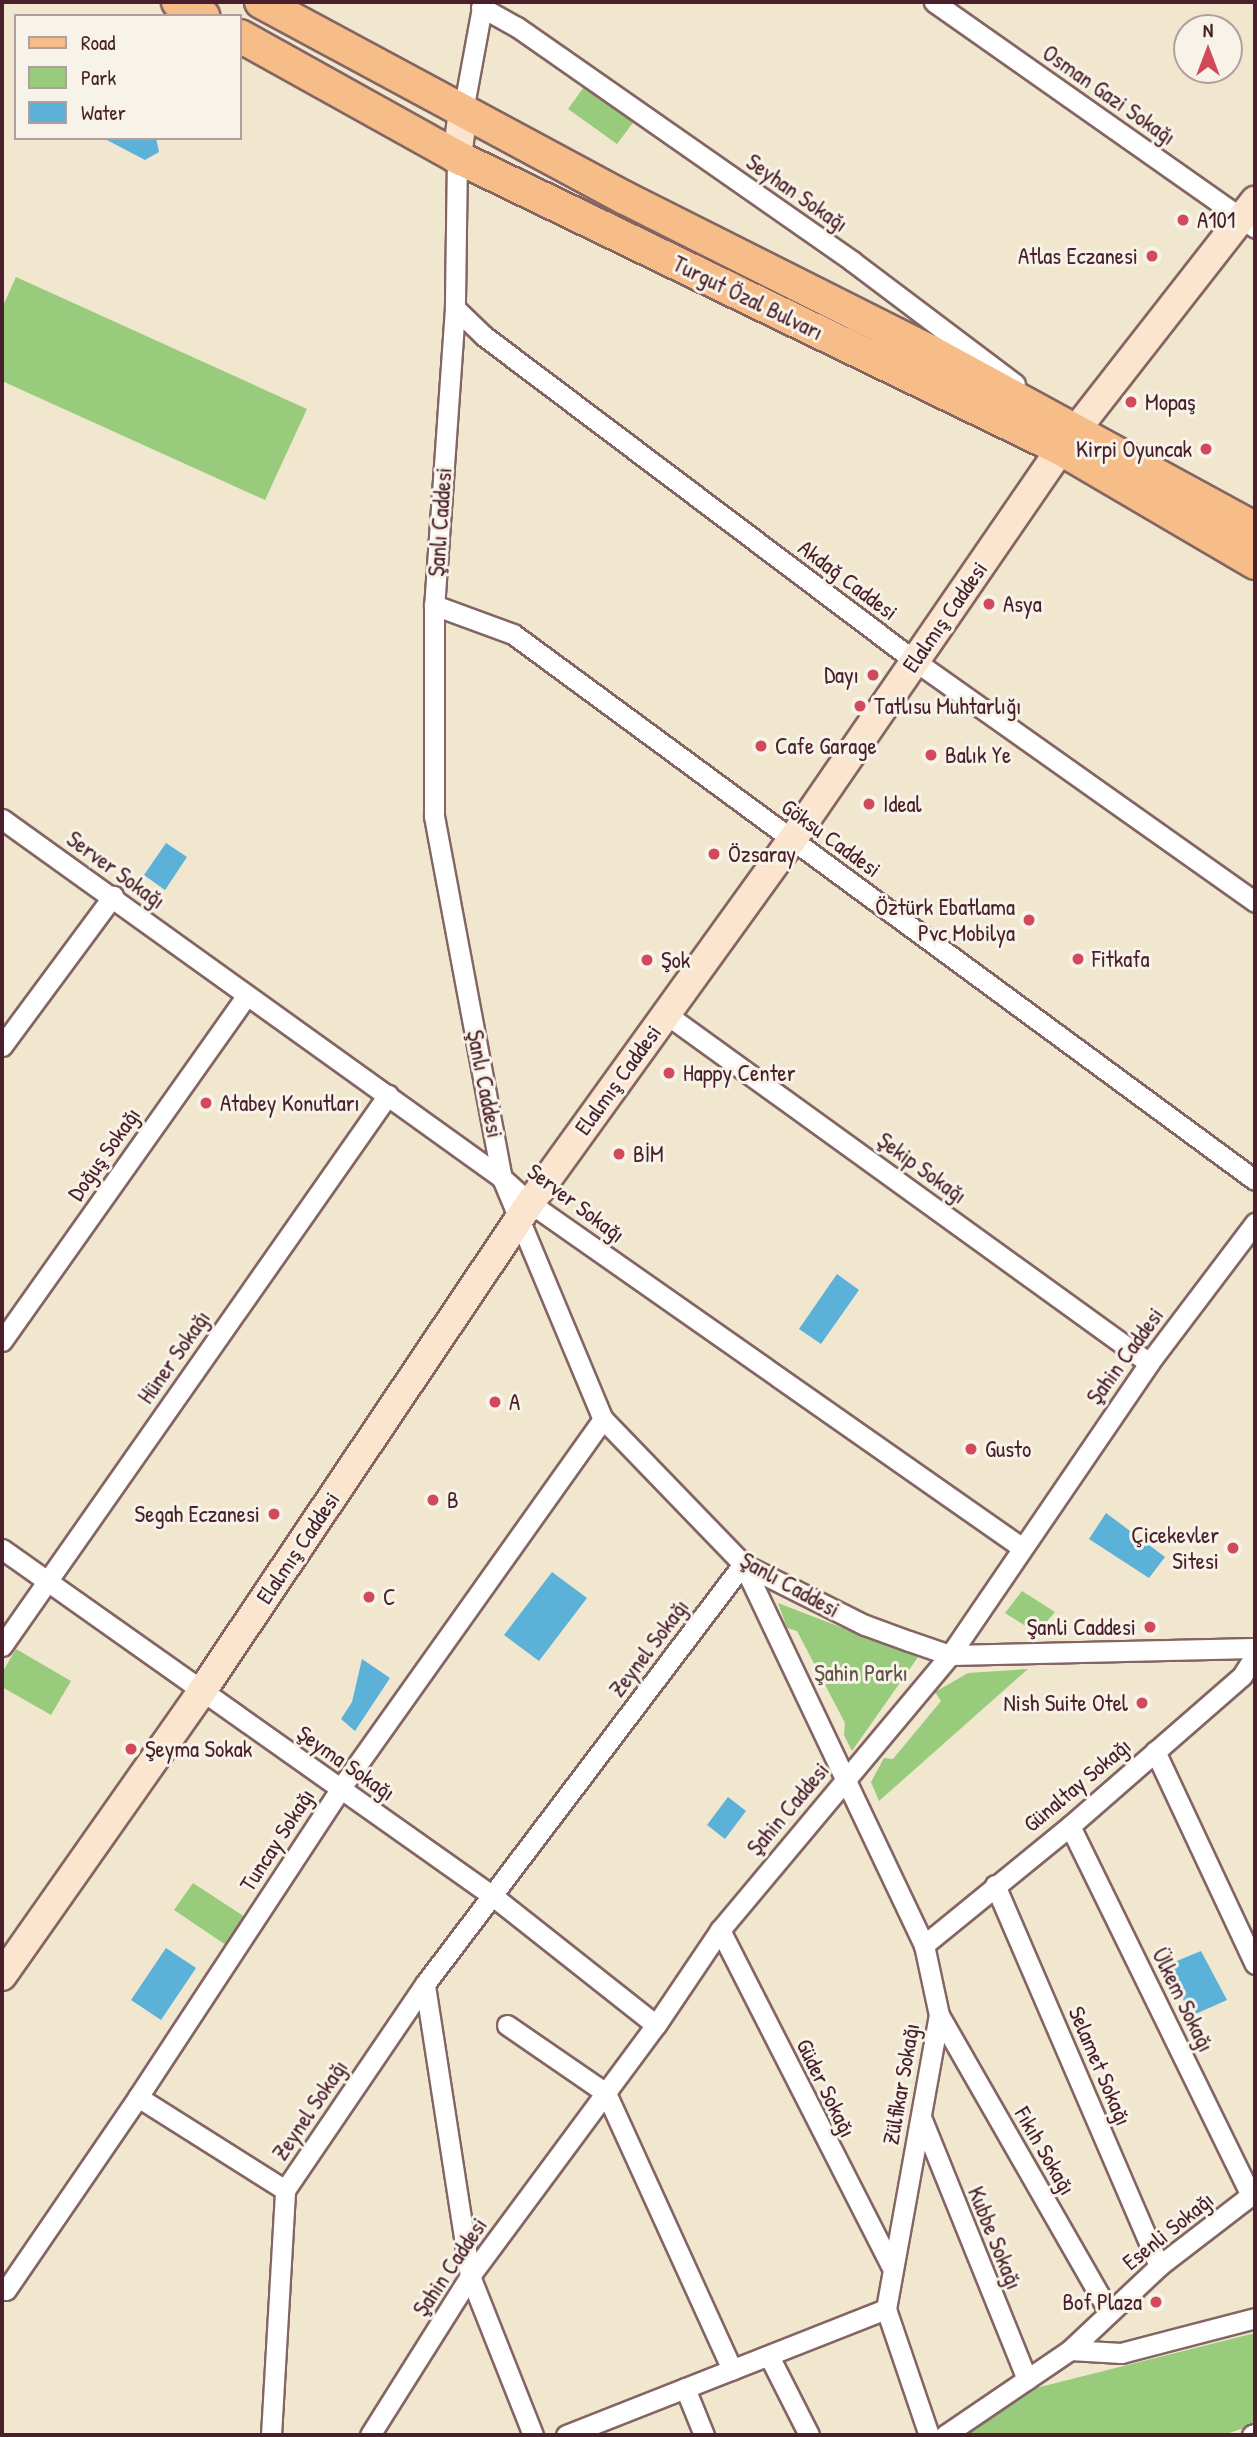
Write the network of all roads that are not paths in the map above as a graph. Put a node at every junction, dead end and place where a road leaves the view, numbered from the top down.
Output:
1 (178, 2) edge
2 (261, 2) edge
3 (934, 2) edge
4 (482, 4) edge
5 (199, 14) edge
6 (242, 37) edge
7 (463, 111) junction
8 (457, 157) junction
9 (1252, 216) edge
10 (455, 308) junction
11 (1069, 440) junction
12 (1255, 529) edge
13 (1255, 563) edge
14 (434, 605) junction
15 (915, 661) junction
16 (2, 819) edge
17 (792, 840) junction
18 (113, 897) junction
19 (1255, 902) edge
20 (246, 996) junction
21 (666, 1014) junction
22 (2, 1046) edge
23 (388, 1096) junction
24 (502, 1178) junction
25 (1255, 1180) edge
26 (524, 1210) junction
27 (1255, 1223) edge
28 (2, 1341) edge
29 (1149, 1363) junction
30 (603, 1419) junction
31 (1021, 1547) junction
32 (2, 1549) edge
33 (743, 1564) junction
34 (46, 1582) junction
35 (2, 1646) edge
36 (1255, 1648) edge
37 (950, 1655) junction
38 (1255, 1655) edge
39 (1255, 1668) edge
40 (1255, 1689) edge
41 (202, 1691) junction
42 (1155, 1751) junction
43 (844, 1781) junction
44 (340, 1789) junction
45 (1070, 1826) junction
46 (995, 1885) junction
47 (494, 1896) junction
48 (720, 1930) junction
49 (924, 1945) junction
50 (1255, 1964) edge
51 (2, 1976) edge
52 (425, 1984) junction
53 (939, 2015) junction
54 (507, 2025) dead end
55 (656, 2025) junction
56 (606, 2093) junction
57 (138, 2097) junction
58 (921, 2115) junction
59 (285, 2190) junction
60 (1253, 2194) edge
61 (891, 2266) junction
62 (1159, 2266) junction
63 (470, 2276) junction
64 (2, 2288) edge
65 (886, 2309) junction
66 (1110, 2312) junction
67 (1255, 2318) edge
68 (1070, 2350) junction
69 (769, 2356) junction
70 (732, 2370) junction
71 (1027, 2379) junction
72 (685, 2388) junction
73 (271, 2435) edge
74 (370, 2435) edge
75 (533, 2435) edge
76 (566, 2435) edge
77 (704, 2435) edge
78 (809, 2435) edge
79 (929, 2435) edge
80 (945, 2435) edge

1 - 5 main road
2 - 7 main road, Turgut Özal Bulvarı
3 - 9 street, Osman Gazi Sokağı
4 - 7 street, Şanlı Caddesi
4 - 11 street, Seyhan Sokağı
6 - 8 main road, Turgut Özal Bulvarı
7 - 8 street, Şanlı Caddesi
7 - 11 main road, Turgut Özal Bulvarı
8 - 10 street, Şanlı Caddesi
8 - 11 main road, Turgut Özal Bulvarı
9 - 11 street, Elalmış Caddesi
10 - 14 street, Şanlı Caddesi
10 - 15 street, Akdağ Caddesi
11 - 12 main road, Turgut Özal Bulvarı
11 - 13 main road, Turgut Özal Bulvarı
11 - 15 street, Elalmış Caddesi
14 - 17 street, Göksu Caddesi
14 - 24 street, Şanlı Caddesi
15 - 17 street, Elalmış Caddesi
15 - 19 street, Akdağ Caddesi
16 - 18 street, Server Sokağı
17 - 21 street, Elalmış Caddesi
17 - 25 street, Göksu Caddesi
18 - 20 street, Server Sokağı
18 - 22 street
20 - 23 street, Server Sokağı
20 - 28 street, Doğuş Sokağı
21 - 26 street, Elalmış Caddesi
21 - 29 street, Şekip Sokağı
23 - 24 street, Server Sokağı
23 - 34 street, Hüner Sokağı
24 - 26 street, Şanlı Caddesi
26 - 30 street, Şanlı Caddesi
26 - 31 street, Server Sokağı
26 - 41 street, Elalmış Caddesi
27 - 29 street, Şahin Caddesi
29 - 31 street, Şahin Caddesi
30 - 33 street, Şanlı Caddesi
30 - 44 street, Tuncay Sokağı
31 - 37 street, Şahin Caddesi
32 - 34 street, Şeyma Sokağı
33 - 37 street, Şanlı Caddesi
33 - 43 street, Zülfikar Sokağı
33 - 47 street, Zeynel Sokağı
34 - 35 street, Hüner Sokağı
34 - 41 street, Şeyma Sokağı
36 - 37 street, Şanlı Caddesi
37 - 43 street, Şahin Caddesi
38 - 42 street, Günaltay Sokağı
39 - 40 street
41 - 44 street, Şeyma Sokağı
41 - 51 street, Elalmış Caddesi
42 - 45 street, Günaltay Sokağı
42 - 50 street
43 - 48 street, Şahin Caddesi
43 - 49 street, Zülfikar Sokağı
44 - 47 street, Şeyma Sokağı
44 - 57 street, Tuncay Sokağı
45 - 46 street, Günaltay Sokağı
45 - 60 street, Ülkem Sokağı
46 - 49 street, Günaltay Sokağı
46 - 62 street, Selamet Sokağı
47 - 52 street, Zeynel Sokağı
47 - 55 street, Şeyma Sokağı
48 - 55 street, Şahin Caddesi
48 - 61 street, Güder Sokağı
49 - 53 street, Zülfikar Sokağı
52 - 59 street, Zeynel Sokağı
52 - 63 street
53 - 58 street, Zülfikar Sokağı
53 - 66 street, Fıkıh Sokağı
54 - 56 street
55 - 56 street, Şahin Caddesi
56 - 63 street, Şahin Caddesi
56 - 70 street
57 - 59 street, Zeynel Sokağı
57 - 64 street, Tuncay Sokağı
58 - 61 street, Zülfikar Sokağı
58 - 71 street, Kubbe Sokağı
59 - 73 street
60 - 62 street, Esenli Sokağı
61 - 65 street, Zülfikar Sokağı
62 - 66 street, Esenli Sokağı
63 - 74 street, Şahin Caddesi
63 - 75 street
65 - 69 street
65 - 79 street
66 - 68 street, Esenli Sokağı
67 - 68 street
68 - 71 street, Esenli Sokağı
69 - 70 street
69 - 78 street
70 - 72 street
71 - 80 street, Esenli Sokağı
72 - 76 street
72 - 77 street

